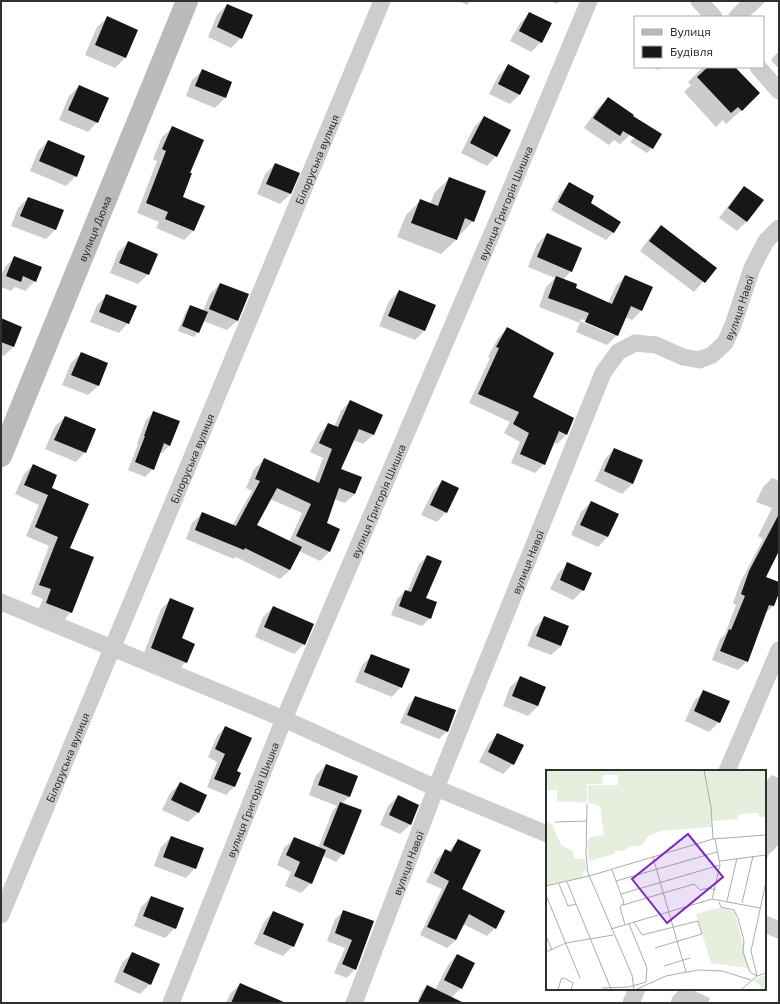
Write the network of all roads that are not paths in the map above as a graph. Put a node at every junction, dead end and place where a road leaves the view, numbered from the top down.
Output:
1 (187, 1) edge
2 (382, 1) edge
3 (589, 1) edge
4 (699, 1) edge
5 (713, 16) edge
6 (759, 68) edge
7 (779, 91) edge
8 (779, 228) edge
9 (1, 456) edge
10 (1, 602) edge
11 (112, 647) junction
12 (779, 650) edge
13 (284, 719) junction
14 (727, 770) edge
15 (436, 788) junction
16 (546, 834) edge
17 (1, 915) edge
18 (766, 924) edge
19 (779, 930) edge
20 (637, 990) edge
21 (171, 1003) edge
22 (354, 1003) edge
23 (631, 1003) edge

1 - 9 street, вулиця Дюма
2 - 11 street, Білоруська вулиця
3 - 13 street, вулиця Григорія Шишка
4 - 5 street
6 - 7 street
8 - 15 street, вулиця Навої
10 - 11 street
11 - 13 street
11 - 17 street, Білоруська вулиця
12 - 14 street
13 - 15 street
13 - 21 street, вулиця Григорія Шишка
15 - 16 street
15 - 22 street, вулиця Навої
18 - 19 street
20 - 23 street

